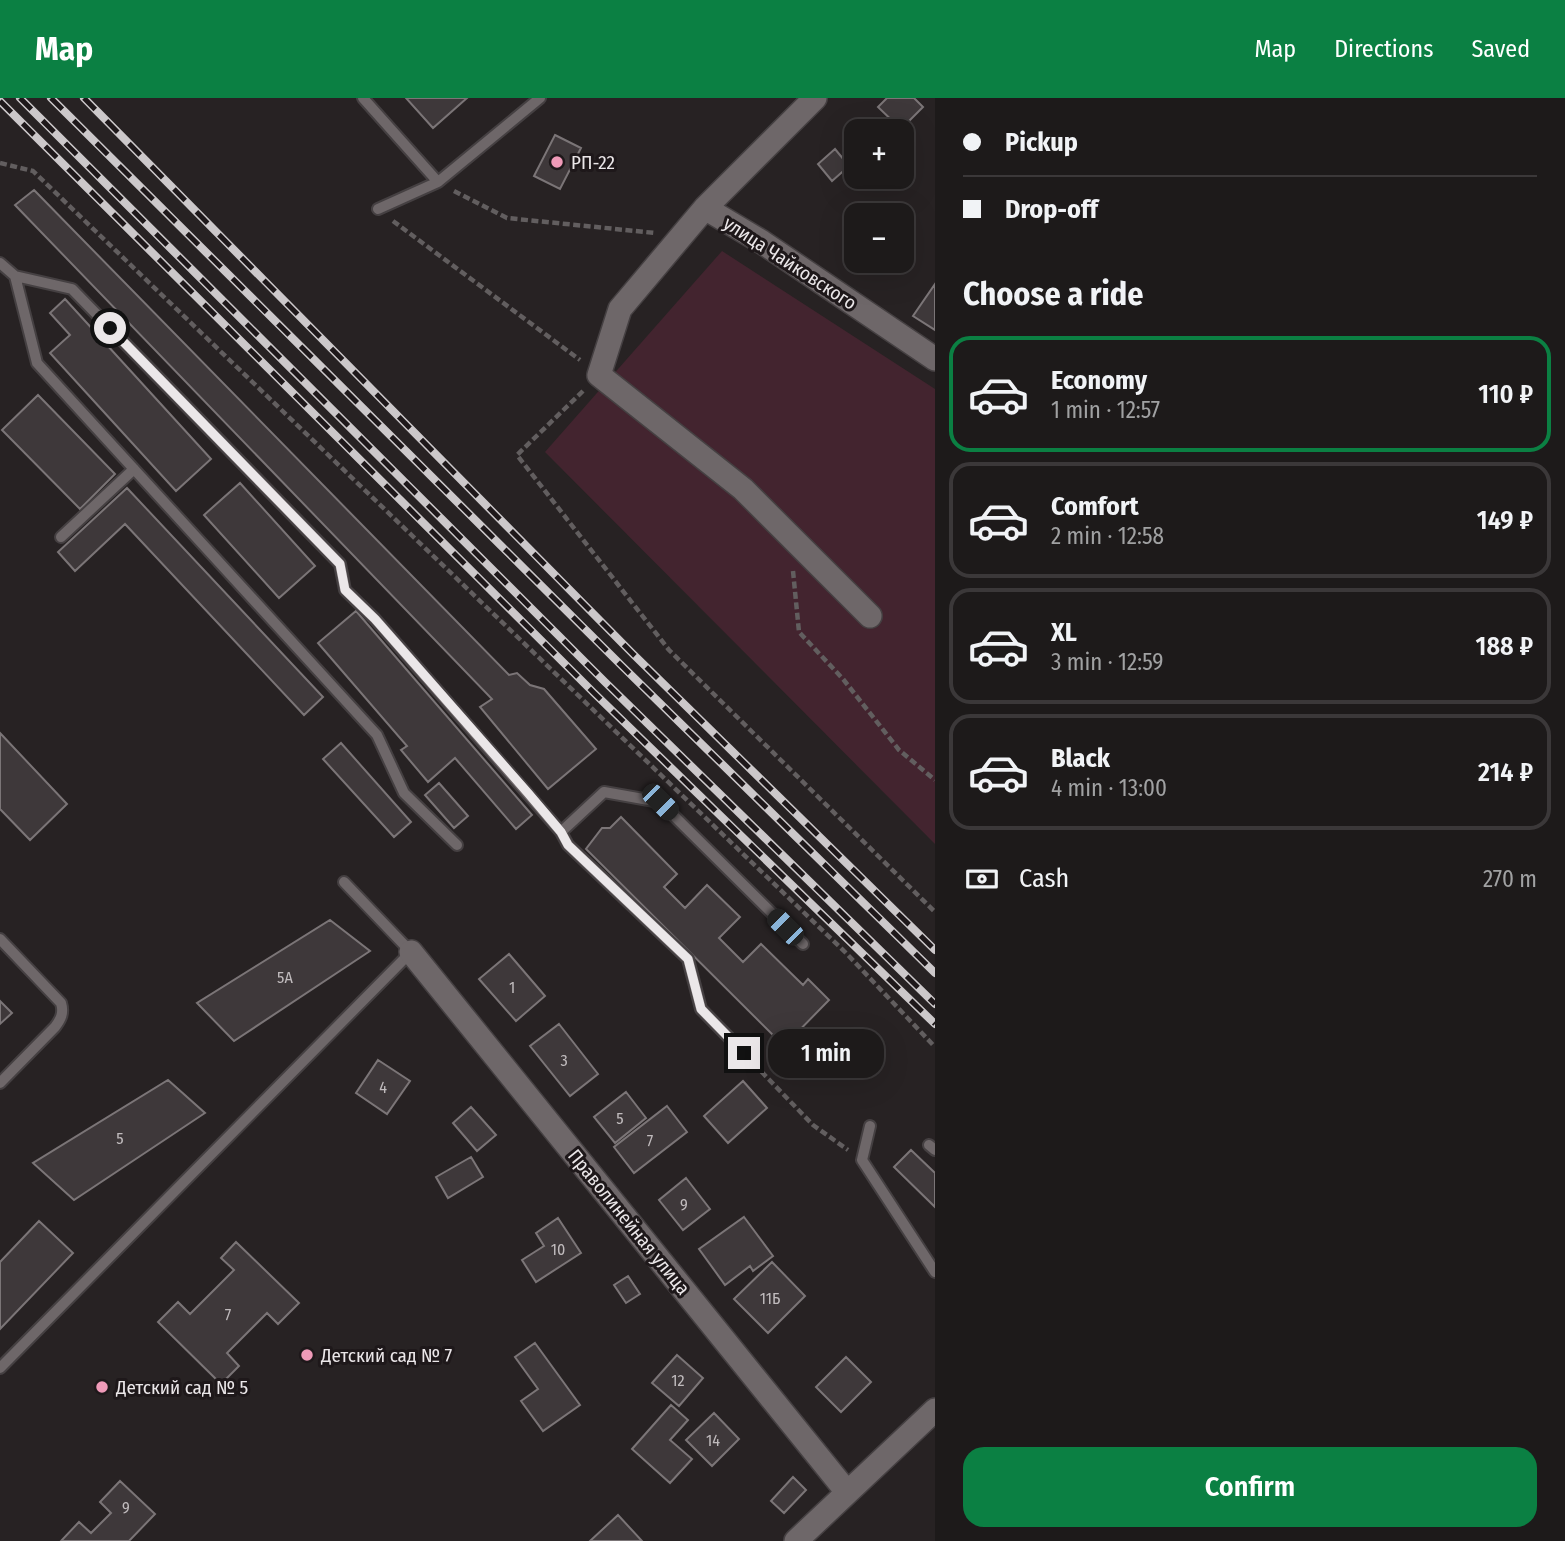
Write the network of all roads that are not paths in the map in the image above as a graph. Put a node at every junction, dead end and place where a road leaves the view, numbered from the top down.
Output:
1 (363, 98) edge
2 (540, 98) edge
3 (815, 98) edge
4 (438, 182) junction
5 (705, 208) junction
6 (378, 209) road end
7 (0, 263) edge
8 (15, 276) junction
9 (935, 359) edge
10 (134, 469) junction
11 (61, 537) dead end
12 (870, 616) dead end
13 (561, 832) junction
14 (457, 845) dead end
15 (344, 883) dead end
16 (0, 939) edge
17 (803, 944) dead end
18 (411, 953) junction
19 (744, 1053) road end
20 (0, 1083) edge
21 (870, 1126) dead end
22 (935, 1272) edge
23 (0, 1368) edge
24 (935, 1410) edge
25 (847, 1492) junction
26 (796, 1541) edge

1 - 4 lane
2 - 4 lane
3 - 5 street, улица Чайковского
4 - 6 lane
5 - 9 street, улица Чайковского
5 - 12 street
7 - 8 lane
8 - 10 lane
8 - 13 lane
10 - 11 lane
10 - 14 lane
13 - 17 lane
13 - 19 lane
15 - 18 lane
16 - 20 lane
18 - 23 lane
18 - 25 street, Праволинейная улица
21 - 22 lane
24 - 25 street
25 - 26 street

